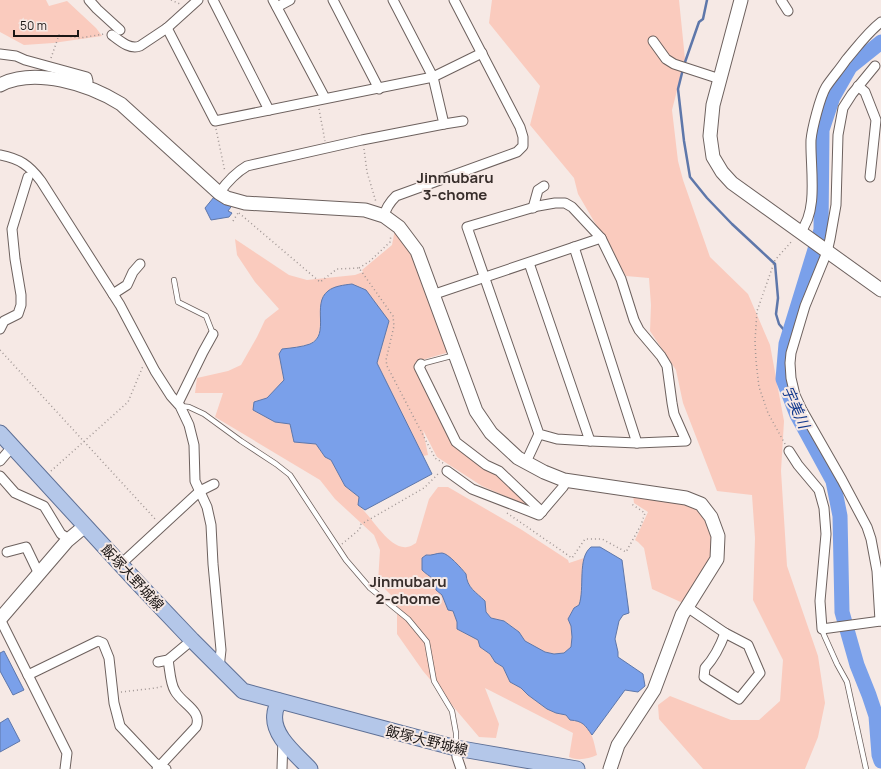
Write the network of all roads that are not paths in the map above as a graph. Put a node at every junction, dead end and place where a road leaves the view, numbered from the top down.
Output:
1 (89, 0) edge
2 (198, 0) edge
3 (213, 0) edge
4 (290, 0) edge
5 (334, 0) edge
6 (393, 0) edge
7 (454, 0) edge
8 (740, 0) edge
9 (781, 0) edge
10 (275, 3) edge
11 (788, 11) dead end
12 (881, 22) edge
13 (167, 28) junction
14 (654, 41) dead end
15 (482, 53) junction
16 (0, 54) edge
17 (875, 66) dead end
18 (433, 77) junction
19 (720, 79) junction
20 (0, 85) edge
21 (858, 86) junction
22 (87, 88) junction
23 (379, 89) junction
24 (321, 99) junction
25 (269, 110) junction
26 (463, 121) dead end
27 (444, 124) junction
28 (878, 147) edge
29 (0, 155) edge
30 (28, 176) dead end
31 (870, 177) dead end
32 (544, 186) dead end
33 (219, 193) junction
34 (533, 208) junction
35 (386, 218) junction
36 (801, 233) junction
37 (601, 238) junction
38 (574, 247) junction
39 (825, 250) junction
40 (529, 263) junction
41 (140, 264) dead end
42 (485, 278) junction
43 (174, 280) dead end
44 (881, 290) edge
45 (113, 294) junction
46 (432, 295) junction
47 (0, 329) edge
48 (213, 334) joint
49 (455, 355) junction
50 (421, 364) joint
51 (179, 405) junction
52 (0, 433) edge
53 (539, 434) junction
54 (590, 441) junction
55 (637, 443) junction
56 (12, 446) junction
57 (789, 451) road end
58 (0, 461) edge
59 (526, 462) junction
60 (447, 469) road end
61 (0, 476) edge
62 (567, 480) junction
63 (214, 484) dead end
64 (200, 491) junction
65 (542, 512) junction
66 (85, 526) junction
67 (69, 539) junction
68 (7, 552) dead end
69 (121, 564) junction
70 (39, 574) junction
71 (687, 607) junction
72 (0, 619) edge
73 (881, 621) edge
74 (822, 629) junction
75 (726, 633) junction
76 (192, 640) junction
77 (168, 660) junction
78 (158, 662) dead end
79 (219, 668) junction
80 (28, 676) junction
81 (279, 701) junction
82 (282, 740) junction
83 (456, 748) junction
84 (161, 768) edge
85 (65, 769) edge
86 (282, 769) edge
87 (310, 769) edge
88 (462, 769) edge
89 (578, 769) edge
90 (610, 769) edge
91 (866, 769) edge

1 - 13 street
2 - 13 street
3 - 25 street
4 - 10 street
5 - 23 street
6 - 18 street
7 - 15 street
8 - 19 street
9 - 11 street
10 - 24 street
12 - 36 street
13 - 25 street
14 - 19 street
15 - 18 street
15 - 35 street
16 - 22 street
17 - 21 street
18 - 23 street
18 - 27 street
19 - 36 street
20 - 22 street
21 - 28 street
21 - 39 street
22 - 33 street
23 - 24 street
24 - 25 street
26 - 27 street
27 - 33 street
28 - 31 street
29 - 45 street
30 - 47 street
32 - 34 street
33 - 35 street
34 - 37 street
34 - 42 street
35 - 46 street
36 - 39 street
37 - 38 street
37 - 55 street
38 - 40 street
38 - 55 street
39 - 44 street
39 - 73 street
40 - 42 street
40 - 54 street
41 - 45 street
42 - 46 street
42 - 53 street
43 - 48 lane
45 - 51 street
46 - 49 street
48 - 51 street
49 - 50 lane
49 - 59 street
50 - 65 street
51 - 64 street
51 - 83 lane
52 - 56 main road, 飯塚大野城線
53 - 54 street
53 - 59 street
54 - 55 street
56 - 58 street
56 - 66 main road, 飯塚大野城線
57 - 74 street
59 - 62 street
60 - 65 street
61 - 67 street
62 - 65 street
62 - 71 street
63 - 64 street
64 - 69 street
64 - 79 street
66 - 67 street
66 - 69 main road, 飯塚大野城線
67 - 70 street
68 - 70 street
69 - 76 main road, 飯塚大野城線
70 - 72 street
71 - 75 street
71 - 90 street
72 - 80 street
73 - 74 street
74 - 91 lane
75 - 75 street
76 - 77 street
76 - 79 main road, 飯塚大野城線
77 - 78 street
77 - 84 street
79 - 81 main road, 飯塚大野城線
80 - 84 street
80 - 85 street
81 - 82 main road
81 - 83 main road, 飯塚大野城線
82 - 86 street
82 - 87 main road
83 - 88 street
83 - 89 main road, 飯塚大野城線

